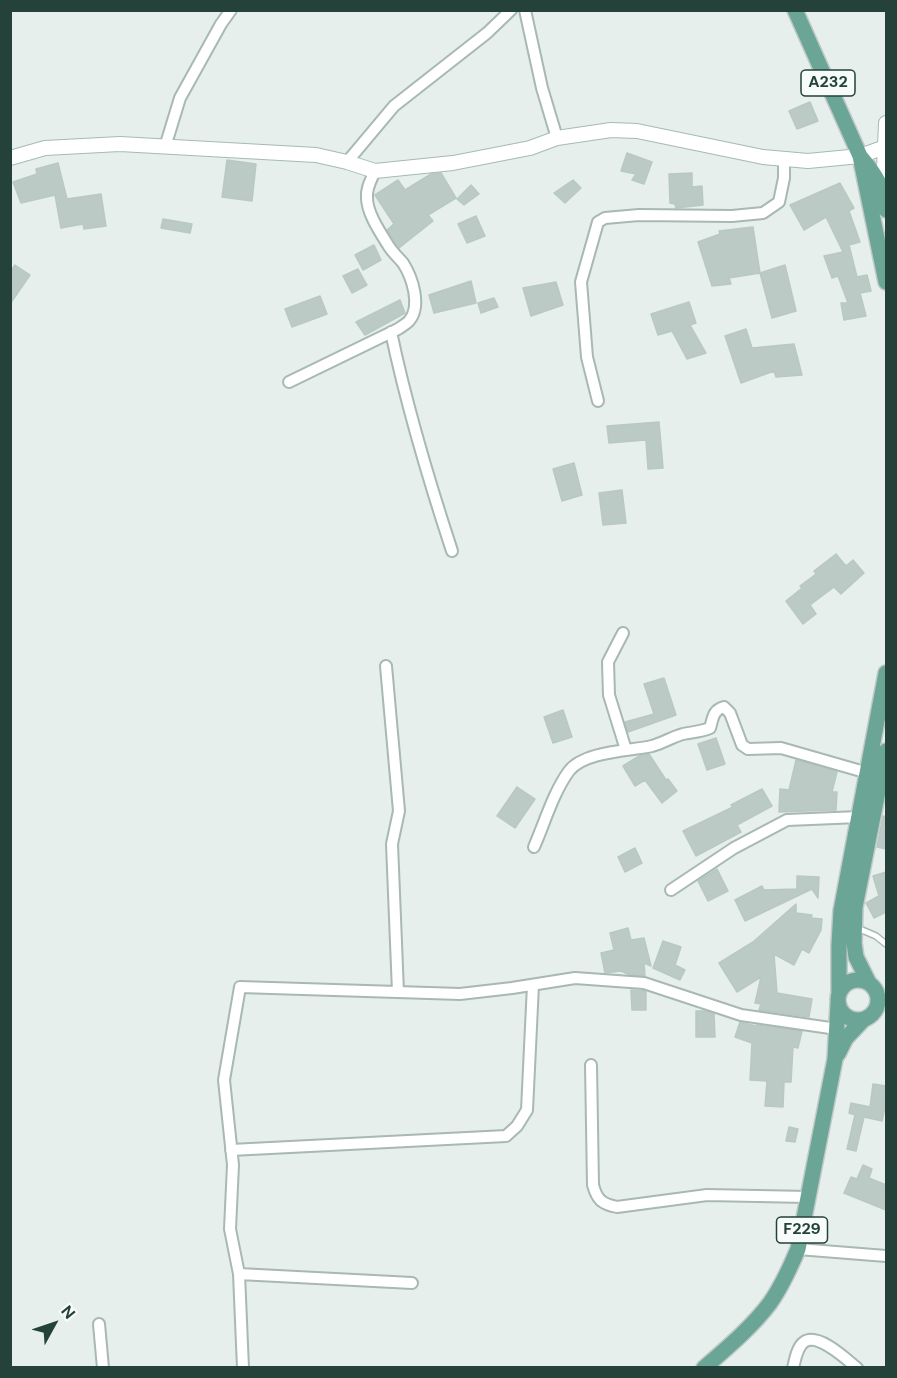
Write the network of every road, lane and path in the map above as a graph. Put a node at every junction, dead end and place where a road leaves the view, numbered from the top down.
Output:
1 (231, 10) edge
2 (511, 10) edge
3 (525, 10) edge
4 (795, 10) edge
5 (886, 123) edge
6 (557, 138) junction
7 (165, 147) junction
8 (885, 147) junction
9 (860, 156) junction
10 (10, 158) edge
11 (784, 159) junction
12 (347, 162) junction
13 (375, 171) junction
14 (883, 190) junction
15 (886, 210) edge
16 (886, 282) edge
17 (391, 332) junction
18 (289, 381) dead end
19 (598, 401) dead end
20 (452, 551) dead end
21 (623, 633) dead end
22 (386, 666) dead end
23 (886, 673) edge
24 (626, 750) junction
25 (886, 751) edge
26 (885, 768) edge
27 (868, 773) junction
28 (859, 817) junction
29 (534, 847) dead end
30 (671, 890) dead end
31 (854, 927) junction
32 (886, 944) edge
33 (533, 984) junction
34 (872, 986) junction
35 (398, 992) junction
36 (839, 998) junction
37 (886, 999) edge
38 (886, 1017) edge
39 (865, 1018) junction
40 (837, 1029) junction
41 (835, 1059) junction
42 (591, 1065) dead end
43 (231, 1150) junction
44 (808, 1197) junction
45 (798, 1249) junction
46 (886, 1257) edge
47 (239, 1274) junction
48 (412, 1283) dead end
49 (99, 1324) dead end
50 (103, 1368) edge
51 (243, 1368) edge
52 (704, 1368) edge
53 (793, 1368) edge
54 (857, 1368) edge

1 - 7 street
2 - 12 street
3 - 6 street
4 - 9 main road, A232
5 - 8 street
6 - 11 street
6 - 13 street
7 - 10 street
7 - 12 street
8 - 9 street
8 - 14 street
9 - 11 street
9 - 14 main road, A232
9 - 16 main road, A232
11 - 19 street
12 - 13 street
13 - 17 street
14 - 15 main road, A232
17 - 18 street
17 - 20 street
21 - 24 street
22 - 35 street
23 - 27 main road
24 - 27 street
24 - 29 street
25 - 26 main road
26 - 31 main road
27 - 28 main road
28 - 30 street
28 - 36 main road
31 - 32 lane
31 - 34 main road
33 - 35 street
33 - 40 street
33 - 43 street
34 - 36 main road
34 - 37 main road
34 - 39 main road
35 - 43 street
36 - 39 main road
36 - 40 main road, F229
38 - 39 main road
39 - 41 main road, F229
40 - 41 main road, F229
41 - 44 main road, F229
42 - 44 street
43 - 47 street
44 - 45 main road, F229
45 - 46 street
45 - 52 main road, F229
47 - 48 street
47 - 51 street
49 - 50 street
53 - 54 street

